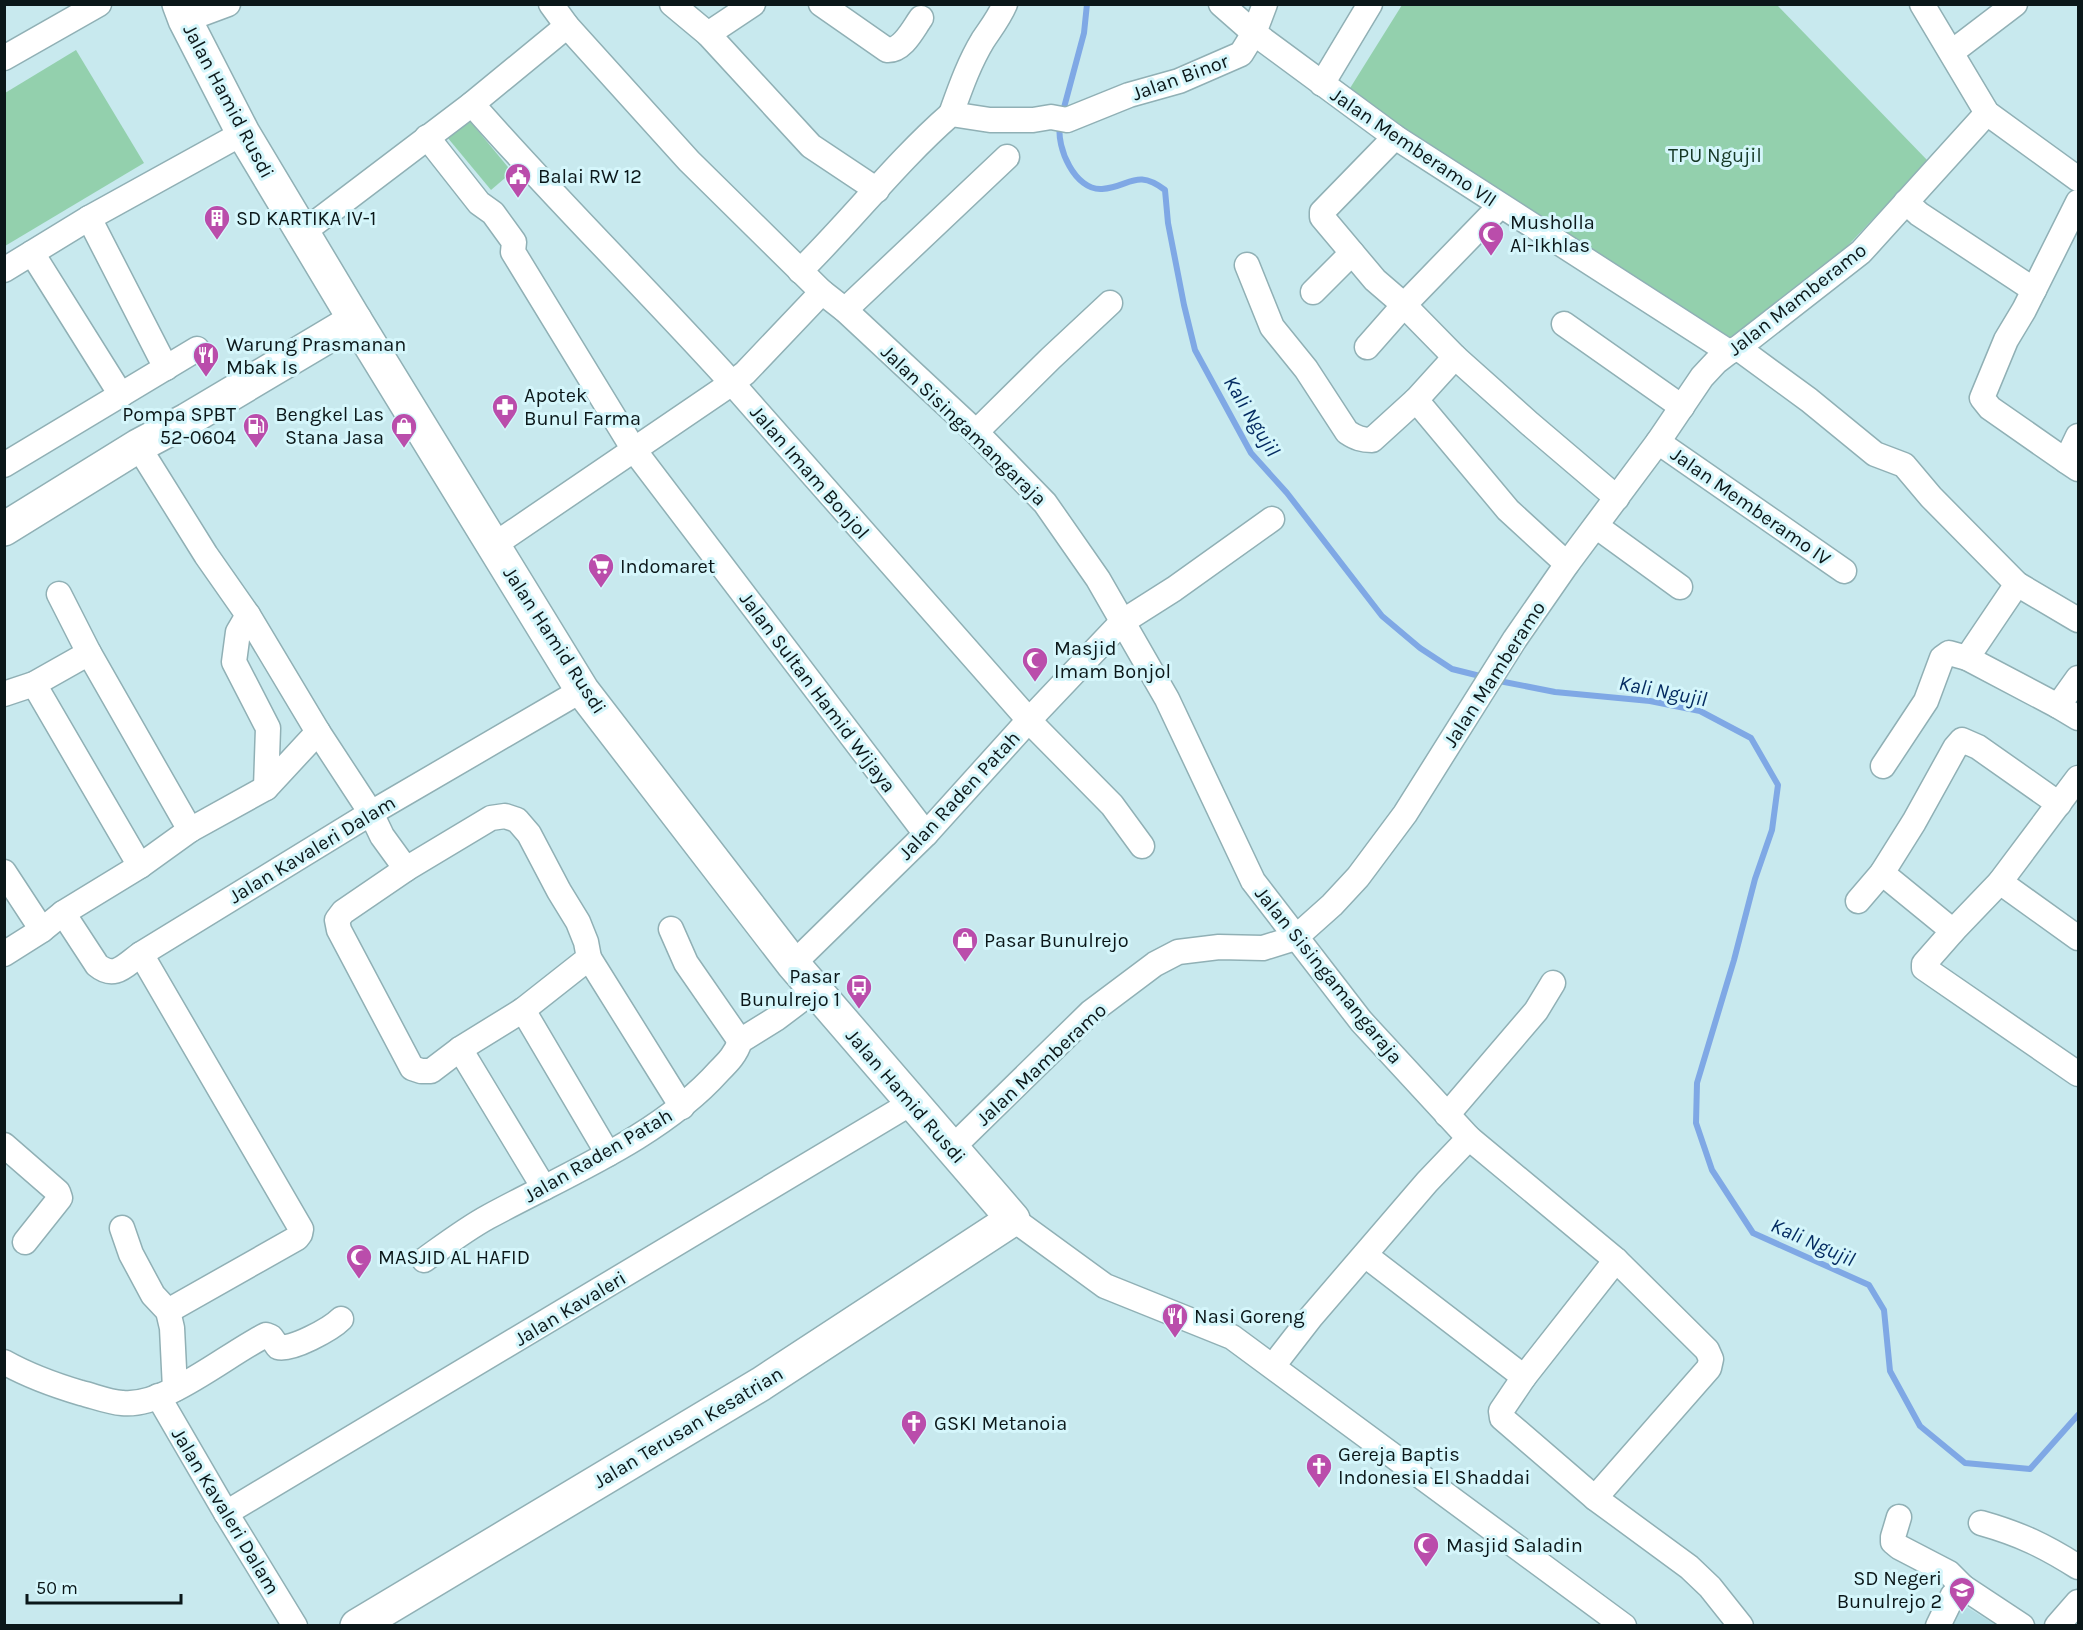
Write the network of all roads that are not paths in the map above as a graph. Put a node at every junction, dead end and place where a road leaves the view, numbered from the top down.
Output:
1 (99, 4) edge
2 (228, 4) edge
3 (672, 4) edge
4 (753, 4) edge
5 (821, 4) edge
6 (1005, 4) edge
7 (1221, 4) edge
8 (1265, 4) edge
9 (1370, 4) edge
10 (1922, 4) edge
11 (2015, 4) edge
12 (182, 12) edge
13 (564, 13) edge
14 (921, 18) dead end
15 (1254, 33) junction
16 (708, 34) junction
17 (1952, 52) junction
18 (4, 58) edge
19 (1322, 84) junction
20 (472, 104) junction
21 (1987, 113) junction
22 (951, 114) junction
23 (243, 133) junction
24 (427, 137) junction
25 (1395, 137) junction
26 (1007, 157) dead end
27 (2079, 179) edge
28 (877, 190) junction
29 (1905, 202) junction
30 (2079, 202) edge
31 (1500, 206) junction
32 (89, 218) junction
33 (302, 233) junction
34 (32, 253) junction
35 (1352, 253) junction
36 (1248, 265) dead end
37 (4, 270) edge
38 (800, 271) junction
39 (2034, 290) junction
40 (822, 292) junction
41 (1313, 292) dead end
42 (1110, 303) dead end
43 (1404, 305) junction
44 (845, 310) junction
45 (355, 320) junction
46 (1564, 324) dead end
47 (1367, 347) dead end
48 (197, 349) dead end
49 (1733, 350) junction
50 (1455, 357) junction
51 (166, 368) junction
52 (732, 383) junction
53 (121, 395) junction
54 (1416, 399) junction
55 (1682, 407) junction
56 (976, 432) junction
57 (2079, 436) edge
58 (1658, 442) junction
59 (138, 446) junction
60 (634, 450) junction
61 (4, 465) edge
62 (2072, 465) edge
63 (1617, 498) junction
64 (1272, 519) dead end
65 (1596, 526) junction
66 (4, 529) edge
67 (495, 545) junction
68 (1567, 564) junction
69 (1844, 571) dead end
70 (2017, 584) junction
71 (1680, 587) dead end
72 (58, 594) dead end
73 (248, 615) junction
74 (2079, 620) edge
75 (1122, 622) junction
76 (89, 653) junction
77 (1967, 658) junction
78 (2079, 678) edge
79 (34, 684) junction
80 (582, 690) junction
81 (4, 694) edge
82 (2068, 712) edge
83 (1029, 720) junction
84 (318, 732) junction
85 (1883, 766) dead end
86 (2079, 778) edge
87 (266, 788) junction
88 (2059, 804) junction
89 (371, 813) junction
90 (190, 830) junction
91 (926, 834) junction
92 (1142, 846) dead end
93 (140, 866) junction
94 (406, 869) junction
95 (4, 872) edge
96 (1882, 873) junction
97 (2000, 882) junction
98 (1858, 901) dead end
99 (63, 913) junction
100 (671, 929) dead end
101 (42, 930) junction
102 (1953, 931) junction
103 (1295, 938) junction
104 (2079, 938) edge
105 (4, 954) edge
106 (141, 954) junction
107 (589, 958) junction
108 (793, 964) junction
109 (1553, 983) dead end
110 (814, 990) junction
111 (523, 1010) junction
112 (740, 1041) junction
113 (460, 1049) junction
114 (2079, 1074) edge
115 (913, 1102) junction
116 (682, 1107) junction
117 (1447, 1115) junction
118 (1469, 1138) junction
119 (4, 1146) edge
120 (952, 1148) junction
121 (608, 1154) junction
122 (544, 1188) junction
123 (1013, 1219) junction
124 (123, 1228) dead end
125 (25, 1242) dead end
126 (1365, 1255) junction
127 (424, 1260) dead end
128 (1616, 1260) junction
129 (168, 1311) junction
130 (341, 1319) dead end
131 (4, 1362) edge
132 (1273, 1366) junction
133 (1524, 1377) junction
134 (167, 1392) junction
135 (1595, 1498) junction
136 (226, 1514) junction
137 (1899, 1517) dead end
138 (1981, 1523) dead end
139 (2079, 1567) edge
140 (1962, 1587) junction
141 (2079, 1602) edge
142 (295, 1626) edge
143 (357, 1626) edge
144 (1624, 1626) edge
145 (1741, 1626) edge
146 (1938, 1626) edge
147 (2022, 1626) edge
148 (2057, 1626) edge

1 - 18 street
2 - 12 street
3 - 16 street
4 - 16 street
5 - 14 street
6 - 22 street
7 - 15 street, Jalan Memberamo VII
8 - 15 street, Jalan Binor
9 - 19 street
10 - 17 street
11 - 17 street
12 - 23 street, Jalan Hamid Rusdi
13 - 20 street
13 - 38 street, Jalan Sisingamangaraja
15 - 19 street, Jalan Memberamo VII
15 - 22 street, Jalan Binor
16 - 28 street
17 - 21 street
19 - 25 street, Jalan Memberamo VII
20 - 24 street
20 - 52 street, Jalan Imam Bonjol
21 - 27 street
21 - 29 street, Jalan Mamberamo
22 - 28 street
23 - 32 street
23 - 33 street, Jalan Hamid Rusdi
24 - 33 street
24 - 60 street, Jalan Sultan Hamid Wijaya
25 - 31 street, Jalan Memberamo VII
25 - 35 street
26 - 44 street
28 - 38 street
29 - 39 street
29 - 49 street, Jalan Mamberamo
30 - 39 street
31 - 43 street
31 - 49 street, Jalan Memberamo VII
32 - 34 street
32 - 51 street
33 - 45 street, Jalan Hamid Rusdi
34 - 37 street
34 - 53 street
35 - 41 street
35 - 43 street
36 - 54 street
38 - 40 street, Jalan Sisingamangaraja
39 - 62 street
40 - 44 street, Jalan Sisingamangaraja
40 - 52 street
42 - 56 street
43 - 47 street
43 - 50 street
44 - 56 street, Jalan Sisingamangaraja
45 - 59 street
45 - 67 street, Jalan Hamid Rusdi
46 - 55 street
48 - 51 street
49 - 55 street, Jalan Mamberamo
49 - 70 street, Jalan Memberamo VII
50 - 54 street
50 - 63 street
51 - 53 street
52 - 60 street
52 - 83 street, Jalan Imam Bonjol
53 - 61 street
54 - 68 street
55 - 58 street, Jalan Mamberamo
56 - 75 street, Jalan Sisingamangaraja
57 - 62 street
58 - 63 street, Jalan Mamberamo
58 - 69 street, Jalan Memberamo IV
59 - 66 street
59 - 73 street
60 - 67 street
60 - 91 street, Jalan Sultan Hamid Wijaya
63 - 65 street, Jalan Mamberamo
64 - 75 street, Jalan Raden Patah
65 - 68 street, Jalan Mamberamo
65 - 71 street
67 - 80 street, Jalan Hamid Rusdi
68 - 103 street, Jalan Mamberamo
70 - 74 street, Jalan Memberamo VII
70 - 77 street
72 - 76 street
73 - 84 street
73 - 87 street
75 - 83 street, Jalan Raden Patah
75 - 103 street, Jalan Sisingamangaraja
76 - 79 street
76 - 90 street
77 - 82 street
77 - 85 street
78 - 82 street
79 - 81 street
79 - 93 street
80 - 89 street, Jalan Kavaleri Dalam
80 - 108 street, Jalan Hamid Rusdi
83 - 91 street, Jalan Raden Patah
83 - 92 street, Jalan Imam Bonjol
84 - 87 street
84 - 89 street
86 - 88 street
87 - 90 street
88 - 96 street
88 - 97 street
89 - 94 street
89 - 106 street, Jalan Kavaleri Dalam
90 - 93 street
91 - 108 street, Jalan Raden Patah
93 - 99 street
94 - 107 street
94 - 113 street
95 - 101 street
96 - 98 street
96 - 102 street
97 - 102 street
97 - 104 street
99 - 101 street
99 - 106 street, Jalan Kavaleri Dalam
100 - 112 street
101 - 105 street
102 - 114 street
103 - 117 street, Jalan Sisingamangaraja
103 - 120 street, Jalan Mamberamo
106 - 129 street
107 - 111 street
107 - 116 street
108 - 110 street, Jalan Hamid Rusdi
109 - 117 street
110 - 112 street, Jalan Raden Patah
110 - 115 street, Jalan Hamid Rusdi
111 - 113 street
111 - 121 street
112 - 116 street, Jalan Raden Patah
113 - 122 street
115 - 120 street, Jalan Hamid Rusdi
115 - 136 street, Jalan Kavaleri
116 - 121 street, Jalan Raden Patah
117 - 118 street, Jalan Sisingamangaraja
118 - 126 street
118 - 128 street, Jalan Sisingamangaraja
119 - 125 street
120 - 123 street, Jalan Hamid Rusdi
121 - 122 street, Jalan Raden Patah
122 - 127 street, Jalan Raden Patah
123 - 132 street
123 - 143 street, Jalan Terusan Kesatrian
124 - 129 street
126 - 132 street
126 - 133 street
128 - 133 street
128 - 135 street, Jalan Sisingamangaraja
129 - 134 street
130 - 134 street
131 - 134 street
132 - 144 street
133 - 135 street
134 - 136 street, Jalan Kavaleri Dalam
135 - 145 street
136 - 142 street, Jalan Kavaleri Dalam
137 - 140 street
138 - 139 street
140 - 146 street
140 - 147 street
141 - 148 street

